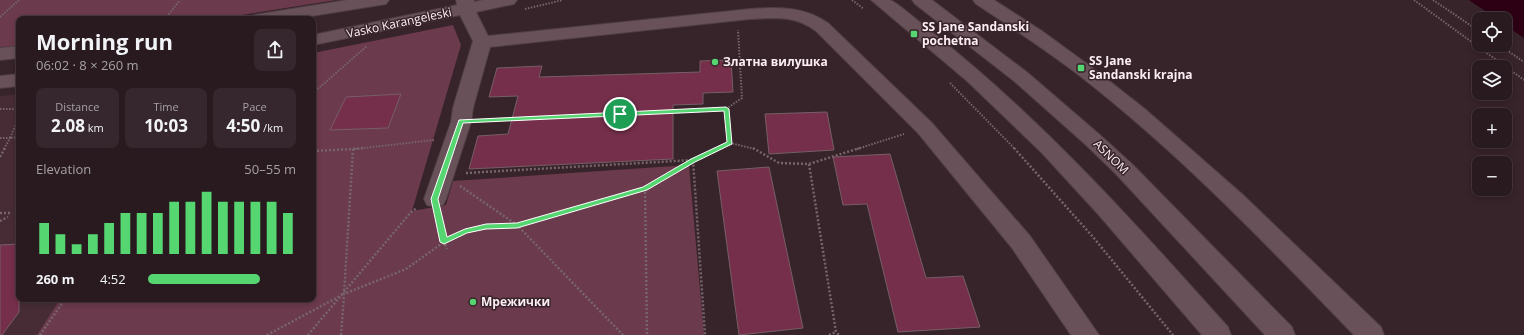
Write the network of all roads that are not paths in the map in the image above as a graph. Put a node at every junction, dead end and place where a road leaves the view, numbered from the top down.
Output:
1 (380, 0) edge
2 (508, 0) edge
3 (921, 0) edge
4 (982, 0) edge
5 (466, 4) edge
6 (874, 6) edge
7 (279, 16) edge
8 (316, 39) edge
9 (482, 42) junction
10 (16, 52) edge
11 (0, 54) edge
12 (16, 80) edge
13 (0, 82) edge
14 (435, 199) road end
15 (1086, 335) edge
16 (1218, 335) edge
17 (1282, 335) edge
18 (1371, 335) edge

1 - 7 street
2 - 5 street, Vasko Karangeleski
3 - 17 street, ASNOM
4 - 18 street
5 - 8 street, Vasko Karangeleski
5 - 9 street
6 - 16 street
9 - 14 street
9 - 15 street
10 - 11 street
12 - 13 street

